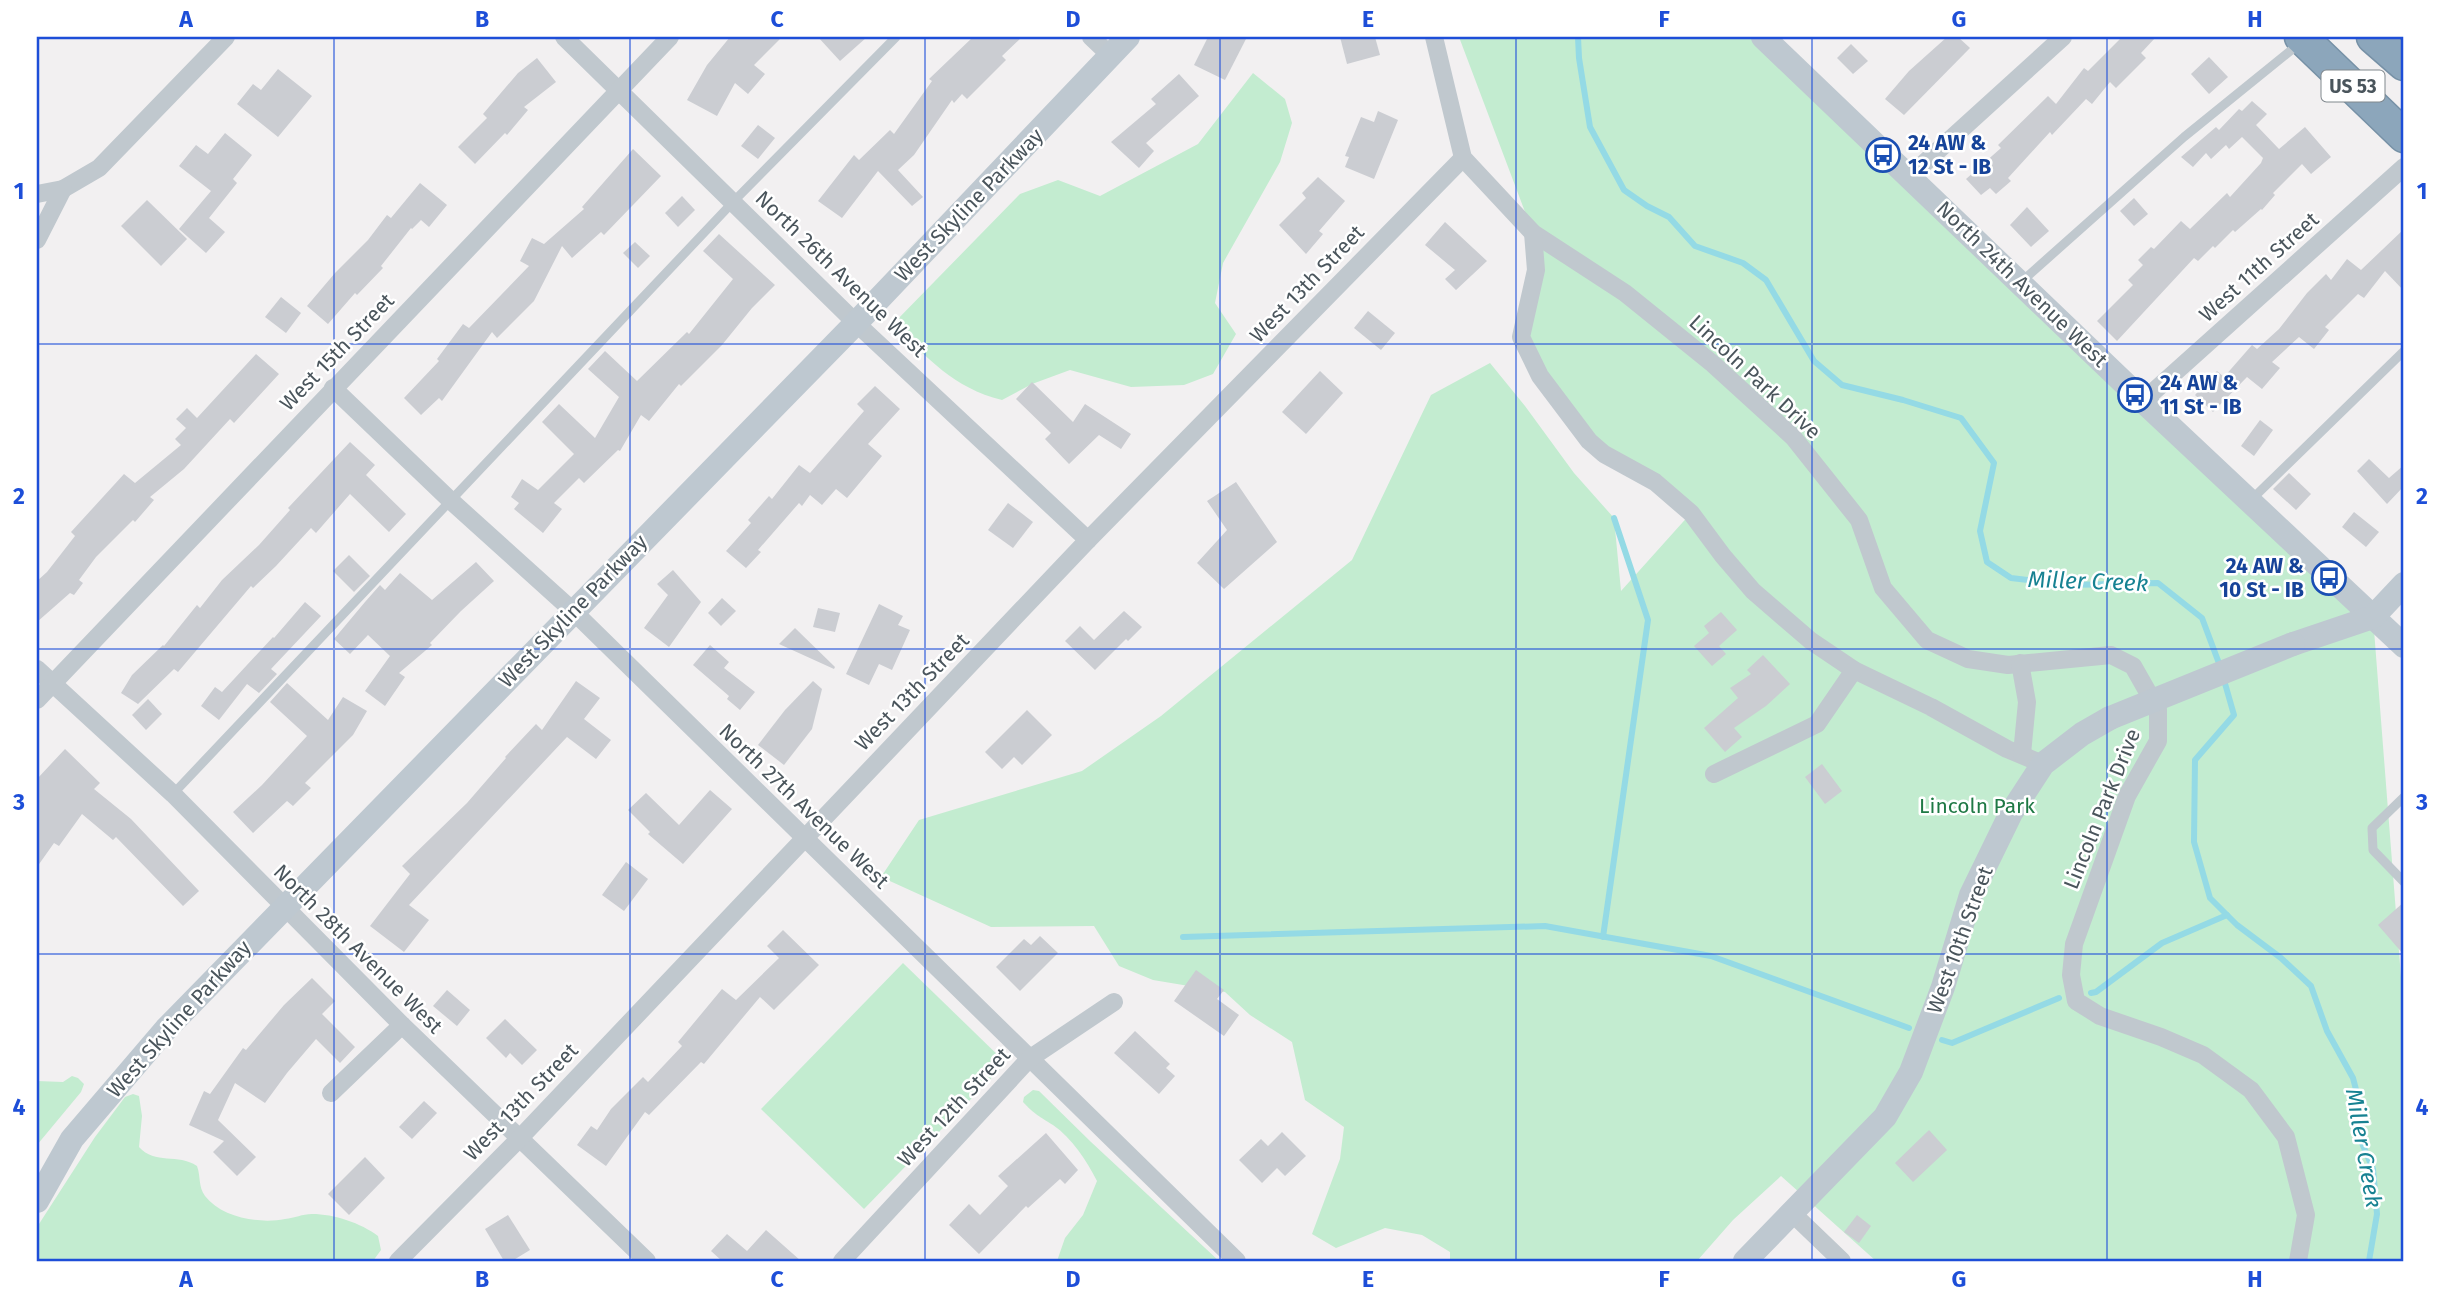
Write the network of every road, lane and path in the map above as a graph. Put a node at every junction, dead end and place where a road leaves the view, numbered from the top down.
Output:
1 (226, 37) edge
2 (564, 37) edge
3 (670, 37) edge
4 (896, 37) edge
5 (1091, 37) edge
6 (1128, 37) edge
7 (1434, 37) edge
8 (1763, 37) edge
9 (2063, 37) edge
10 (2374, 37) edge
11 (2303, 38) edge
12 (1111, 56) junction
13 (2404, 64) edge
14 (619, 90) junction
15 (2404, 136) edge
16 (1463, 158) junction
17 (2404, 167) edge
18 (1910, 176) junction
19 (64, 189) junction
20 (37, 194) edge
21 (734, 201) junction
22 (1532, 233) junction
23 (37, 240) edge
24 (2021, 283) junction
25 (856, 323) junction
26 (2404, 351) edge
27 (333, 388) junction
28 (2143, 401) junction
29 (450, 500) junction
30 (2250, 501) junction
31 (1088, 540) junction
32 (2404, 584) edge
33 (573, 611) junction
34 (2373, 617) junction
35 (2404, 646) edge
36 (2020, 663) junction
37 (37, 669) edge
38 (1854, 670) junction
39 (53, 683) junction
40 (37, 700) edge
41 (2033, 759) junction
42 (1714, 774) dead end
43 (173, 794) junction
44 (2404, 797) edge
45 (805, 839) junction
46 (2404, 883) edge
47 (283, 907) junction
48 (1114, 1002) dead end
49 (401, 1025) junction
50 (1029, 1059) junction
51 (331, 1093) dead end
52 (518, 1140) junction
53 (37, 1201) edge
54 (1792, 1213) junction
55 (398, 1261) edge
56 (647, 1261) edge
57 (842, 1261) edge
58 (1237, 1261) edge
59 (1745, 1261) edge
60 (1842, 1261) edge
61 (2298, 1261) edge

1 - 19 street
2 - 14 street, North 26th Avenue West
3 - 14 street, West 15th Street
4 - 21 lane
5 - 12 street
6 - 12 street, West Skyline Parkway
7 - 16 street, Lincoln Park Drive
8 - 18 street, North 24th Avenue West
9 - 18 street
10 - 13 highway, US 53
11 - 15 highway, US 53
11 - 24 lane
12 - 25 street, West Skyline Parkway
14 - 21 street, North 26th Avenue West
14 - 27 street, West 15th Street
16 - 22 street, Lincoln Park Drive
16 - 31 street, West 13th Street
17 - 28 street, West 11th Street
18 - 24 street, North 24th Avenue West
19 - 20 street
19 - 23 street
21 - 25 street, North 26th Avenue West
21 - 29 lane
22 - 36 street, Lincoln Park Drive
22 - 38 street
24 - 28 street, North 24th Avenue West
25 - 31 street, North 26th Avenue West
25 - 33 street, West Skyline Parkway
26 - 30 lane
27 - 29 street, North 27th Avenue West
27 - 39 street, West 15th Street
28 - 30 street, North 24th Avenue West
29 - 33 street, North 27th Avenue West
29 - 43 lane
30 - 34 street, North 24th Avenue West
31 - 45 street, West 13th Street
32 - 34 street, West 10th Street
33 - 45 street, North 27th Avenue West
33 - 47 street, West Skyline Parkway
34 - 35 street, North 24th Avenue West
34 - 41 street, West 10th Street, bridge
36 - 41 street
36 - 61 street, Lincoln Park Drive
37 - 39 street, North 28th Avenue West
38 - 41 street
38 - 42 street
39 - 40 street, West 15th Street
39 - 43 street, North 28th Avenue West
41 - 54 street, West 10th Street
43 - 47 street, North 28th Avenue West
44 - 46 lane
45 - 50 street, North 27th Avenue West
45 - 52 street, West 13th Street
47 - 49 street, North 28th Avenue West
47 - 53 street, West Skyline Parkway
48 - 50 street, West 12th Street
49 - 51 street
49 - 52 street, North 28th Avenue West
50 - 57 street, West 12th Street
50 - 58 street, North 27th Avenue West
52 - 55 street, West 13th Street
52 - 56 street, North 28th Avenue West
54 - 59 street, West 10th Street
54 - 60 street

